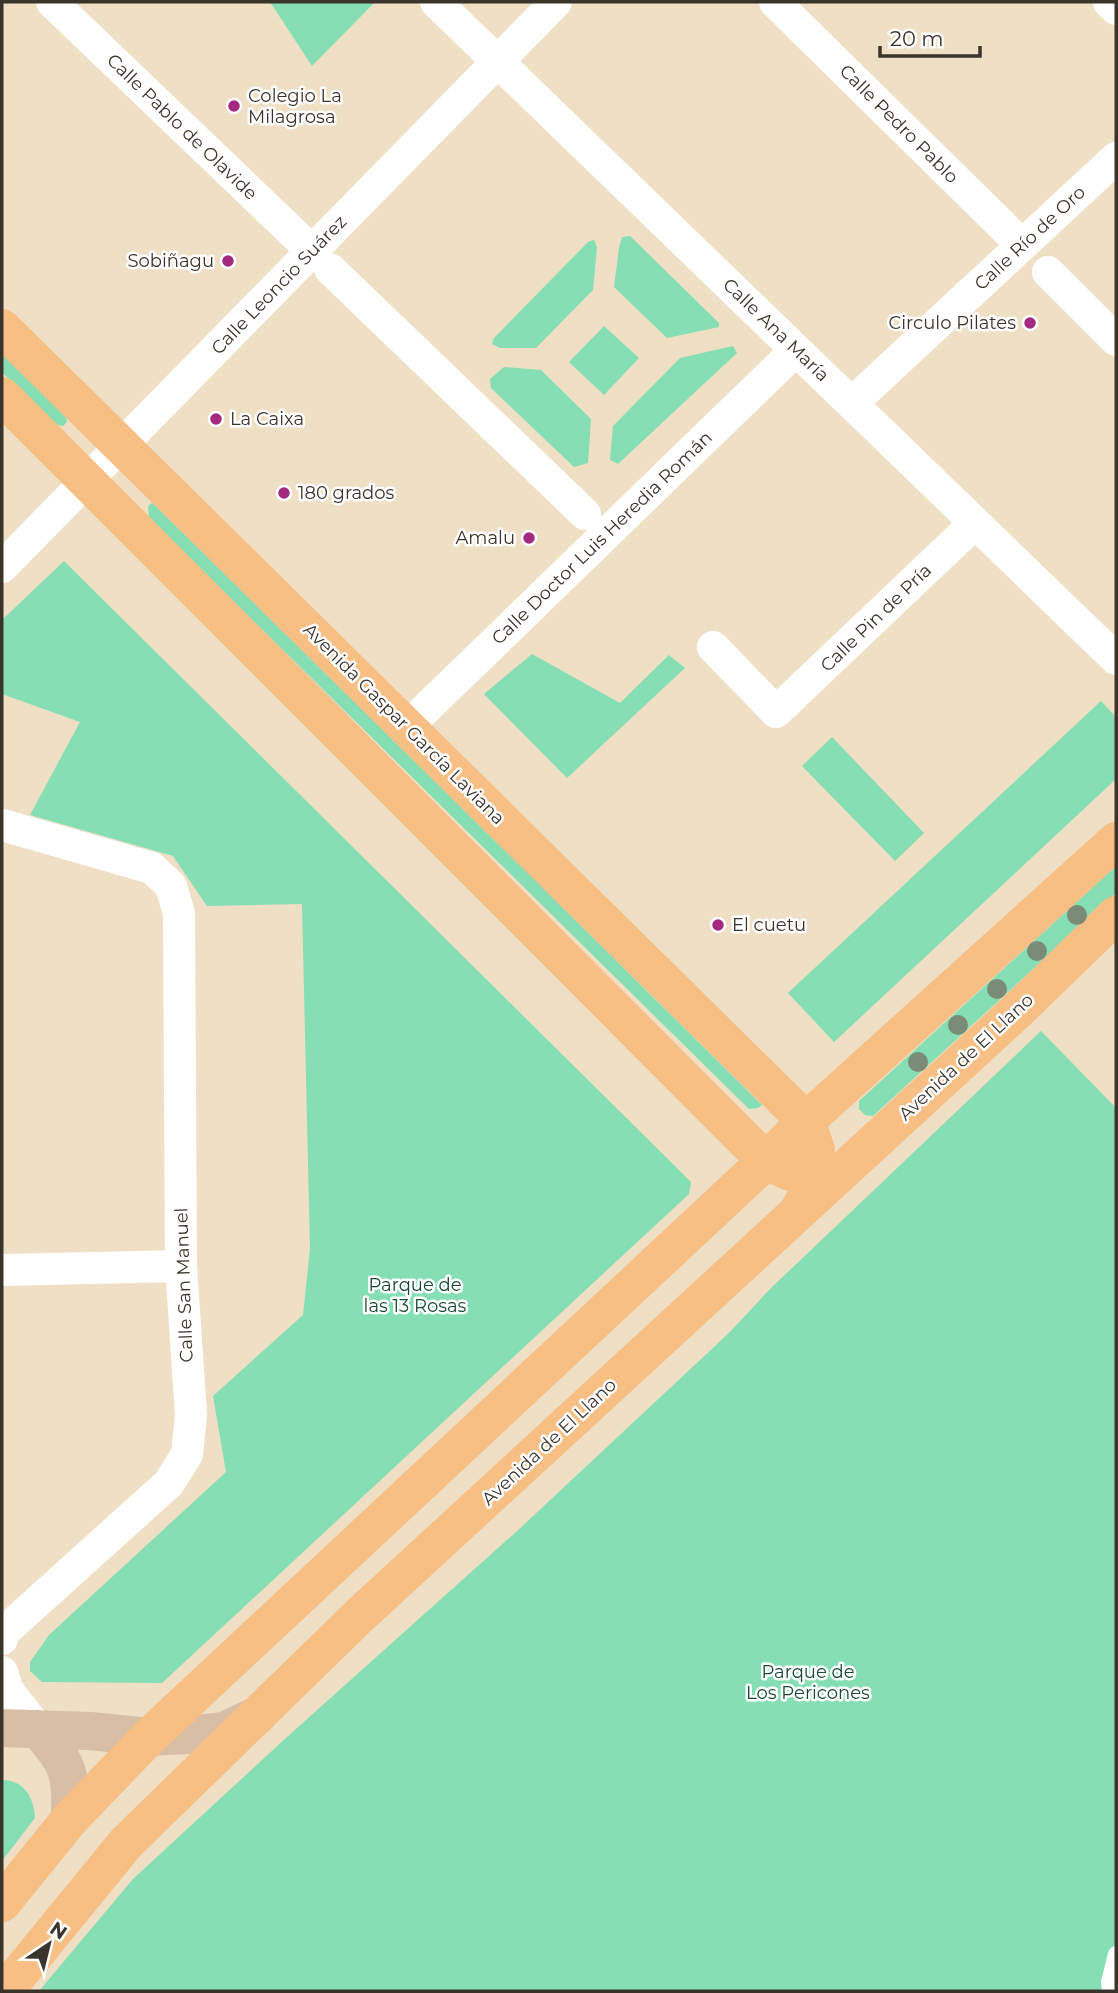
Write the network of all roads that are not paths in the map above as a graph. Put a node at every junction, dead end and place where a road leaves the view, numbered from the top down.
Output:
1 (52, 2) edge
2 (436, 2) edge
3 (556, 2) edge
4 (775, 2) edge
5 (1109, 2) edge
6 (1116, 9) edge
7 (498, 61) junction
8 (1116, 158) edge
9 (1022, 245) junction
10 (321, 260) junction
11 (1048, 272) dead end
12 (2, 328) edge
13 (1116, 340) edge
14 (796, 350) junction
15 (2, 396) edge
16 (852, 403) junction
17 (121, 446) junction
18 (87, 481) junction
19 (585, 514) dead end
20 (975, 523) junction
21 (2, 567) edge
22 (713, 647) dead end
23 (1116, 659) edge
24 (407, 727) junction
25 (2, 825) edge
26 (1116, 841) edge
27 (1116, 915) edge
28 (806, 1121) junction
29 (766, 1161) junction
30 (853, 1161) junction
31 (816, 1171) junction
32 (797, 1213) junction
33 (181, 1266) junction
34 (2, 1270) edge
35 (3, 1635) edge
36 (2, 1672) edge
37 (258, 1715) junction
38 (20, 1728) edge
39 (149, 1737) junction
40 (70, 1819) junction
41 (2, 1903) edge
42 (1116, 1954) edge
43 (5, 1991) edge
44 (1110, 1991) edge

1 - 10 street, Calle Pablo de Olavide
2 - 7 street, Calle Ana María
3 - 7 street, Calle Leoncio Suárez
4 - 9 street, Calle Pedro Pablo
5 - 6 street
7 - 10 street, Calle Leoncio Suárez
7 - 14 street, Calle Ana María
8 - 9 street, Calle Río de Oro
9 - 16 street, Calle Río de Oro
10 - 17 street, Calle Leoncio Suárez
10 - 19 street, Calle Pablo de Olavide
11 - 13 street
12 - 17 main road, Avenida Gaspar García Laviana
14 - 16 street, Calle Ana María
14 - 24 street, Calle Doctor Luis Heredia Román
15 - 18 main road
16 - 20 street, Calle Ana María
17 - 18 street, Calle Leoncio Suárez
17 - 24 main road, Avenida Gaspar García Laviana
18 - 21 street, Calle Leoncio Suárez
18 - 29 main road
20 - 22 street, Calle Pin de Pría
20 - 23 street, Calle Ana María
24 - 28 main road, Avenida Gaspar García Laviana
25 - 33 street, Calle San Manuel
26 - 28 main road
27 - 30 main road, Avenida de El Llano
28 - 29 main road
28 - 31 main road
29 - 31 main road
29 - 39 main road
30 - 31 main road
30 - 32 main road, Avenida de El Llano
31 - 32 main road
32 - 37 main road, Avenida de El Llano
33 - 34 street
33 - 35 street, Calle San Manuel
36 - 38 street
37 - 39 main road
37 - 43 main road, Avenida de El Llano
38 - 39 main road
38 - 40 main road
39 - 40 main road
40 - 41 main road
42 - 44 lane

